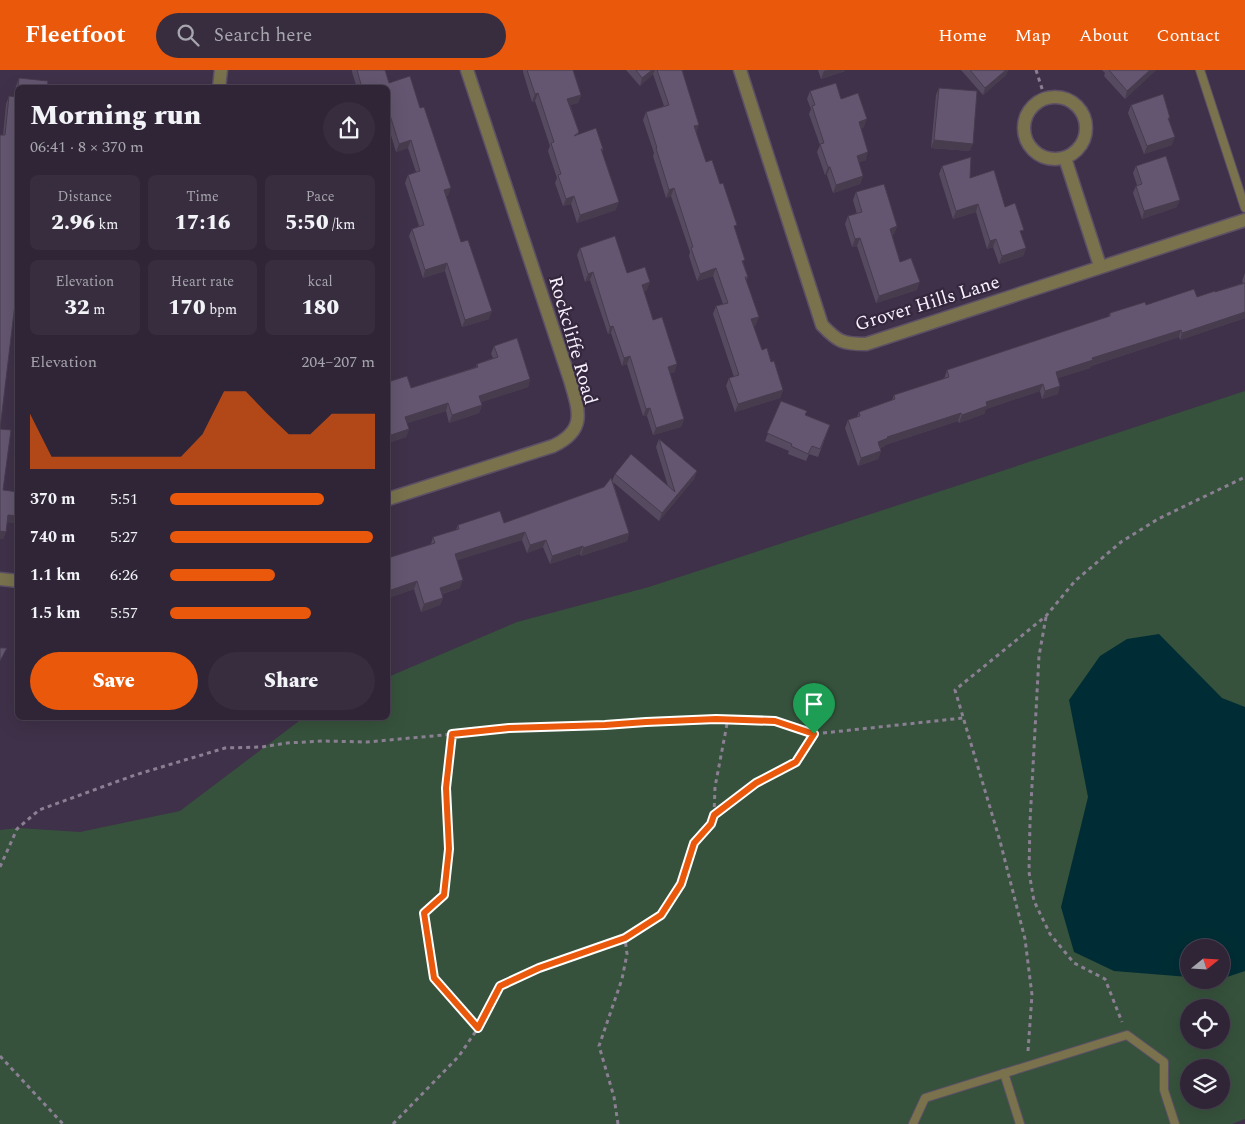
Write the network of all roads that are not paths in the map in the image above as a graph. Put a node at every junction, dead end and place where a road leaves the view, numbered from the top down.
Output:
1 (221, 70) edge
2 (468, 70) edge
3 (740, 70) edge
4 (1200, 70) edge
5 (220, 85) edge
6 (1065, 158) junction
7 (1245, 208) edge
8 (1245, 220) edge
9 (1100, 266) junction
10 (390, 498) edge
11 (0, 579) edge
12 (15, 581) edge
13 (1004, 1073) junction
14 (913, 1124) edge
15 (1020, 1124) edge
16 (1175, 1124) edge

1 - 5 street
2 - 10 street, Rockcliffe Road
3 - 9 street, Grover Hills Lane
4 - 7 lane
6 - 6 street
6 - 9 street
8 - 9 street, Grover Hills Lane
11 - 12 street
13 - 14 lane
13 - 15 lane
13 - 16 lane

